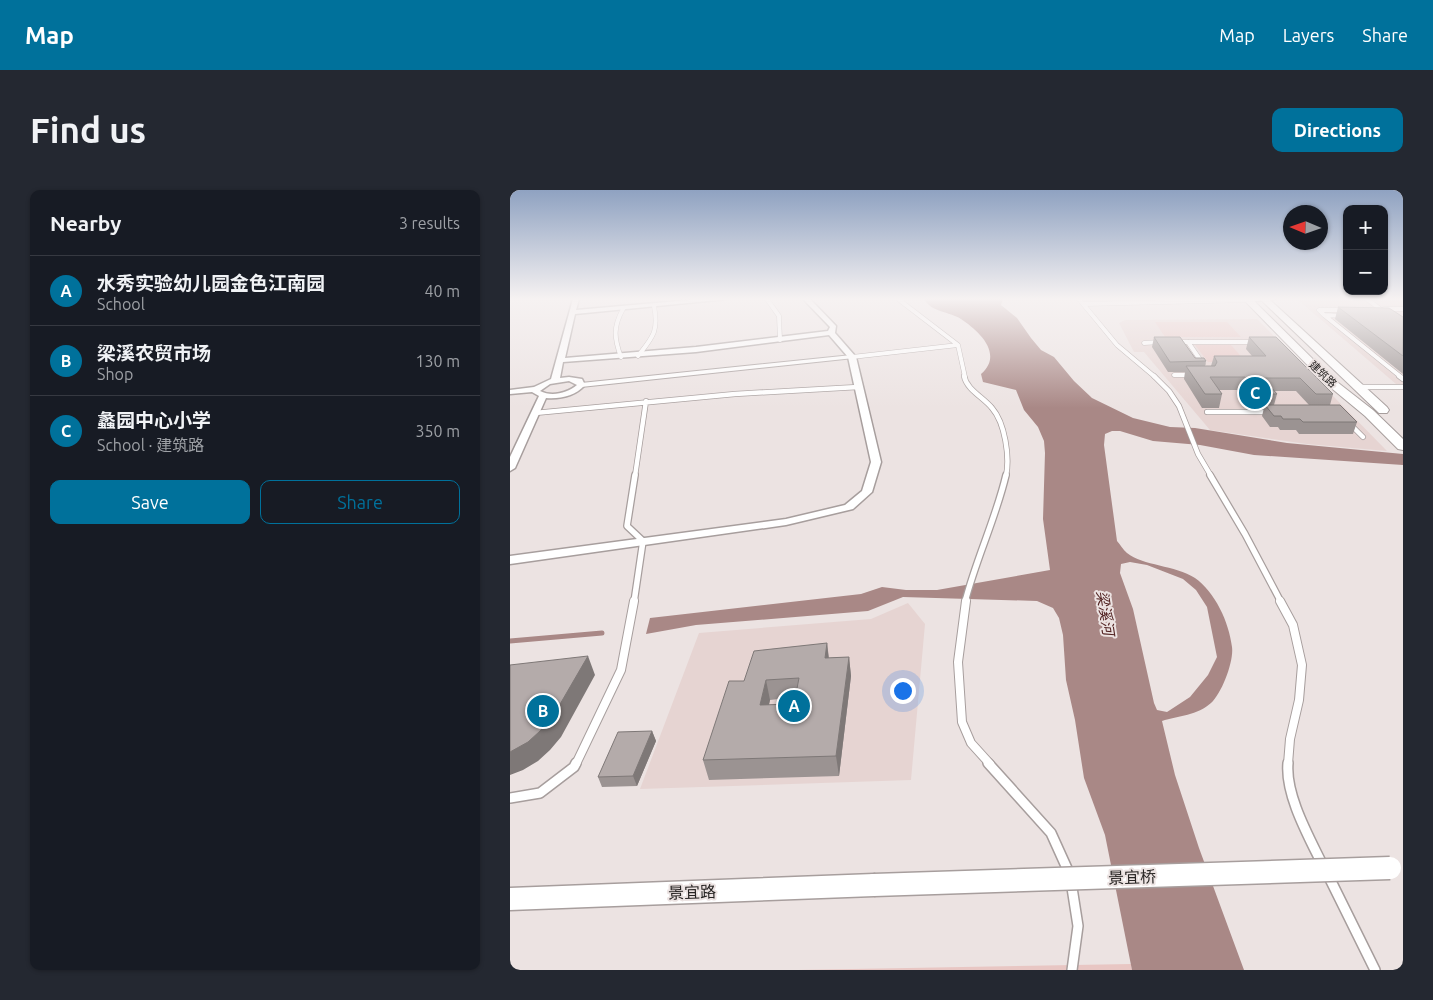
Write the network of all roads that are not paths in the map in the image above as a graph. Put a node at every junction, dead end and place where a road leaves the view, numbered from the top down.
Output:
1 (567, 335) edge
2 (612, 335) edge
3 (654, 335) edge
4 (780, 335) edge
5 (814, 335) edge
6 (835, 335) edge
7 (947, 335) edge
8 (1109, 335) edge
9 (1279, 335) edge
10 (1303, 335) edge
11 (1349, 335) edge
12 (780, 340) junction
13 (1162, 342) edge
14 (1171, 342) edge
15 (1188, 342) junction
16 (1262, 342) edge
17 (1144, 343) dead end
18 (958, 345) junction
19 (638, 356) junction
20 (620, 357) junction
21 (852, 357) junction
22 (561, 360) junction
23 (1207, 368) edge
24 (1174, 375) dead end
25 (1202, 375) edge
26 (1403, 379) edge
27 (555, 380) junction
28 (1328, 380) junction
29 (1354, 383) junction
30 (581, 386) junction
31 (858, 387) junction
32 (1403, 387) edge
33 (510, 392) edge
34 (539, 392) junction
35 (646, 402) junction
36 (1207, 412) dead end
37 (1273, 412) edge
38 (535, 414) junction
39 (1345, 418) edge
40 (1403, 429) edge
41 (1363, 437) dead end
42 (1403, 446) edge
43 (510, 468) edge
44 (643, 541) junction
45 (510, 560) edge
46 (510, 798) edge
47 (1396, 868) edge
48 (874, 885) joint
49 (510, 899) edge
50 (1072, 970) edge
51 (1374, 970) edge

1 - 22 street
2 - 20 lane
3 - 19 lane
4 - 12 lane
5 - 12 street
6 - 21 street
7 - 18 lane
8 - 51 lane
9 - 28 main road, 建筑路
10 - 29 main road, 建筑路
11 - 26 lane
12 - 19 street
13 - 17 lane
14 - 15 lane
15 - 16 lane
15 - 23 lane
18 - 21 lane
18 - 50 lane
19 - 20 street
20 - 22 street
21 - 30 street
21 - 31 street
22 - 27 street
24 - 25 lane
27 - 30 street
27 - 34 street
28 - 29 main road
28 - 42 main road, 建筑路
29 - 32 lane
29 - 40 main road, 建筑路
30 - 34 street
31 - 35 lane
31 - 44 street
33 - 34 street
34 - 38 street
35 - 38 lane
35 - 44 lane
36 - 37 lane
38 - 43 street
39 - 41 lane
44 - 45 street
44 - 46 lane
47 - 48 street, 景宜桥, bridge
48 - 49 street, 景宜路

